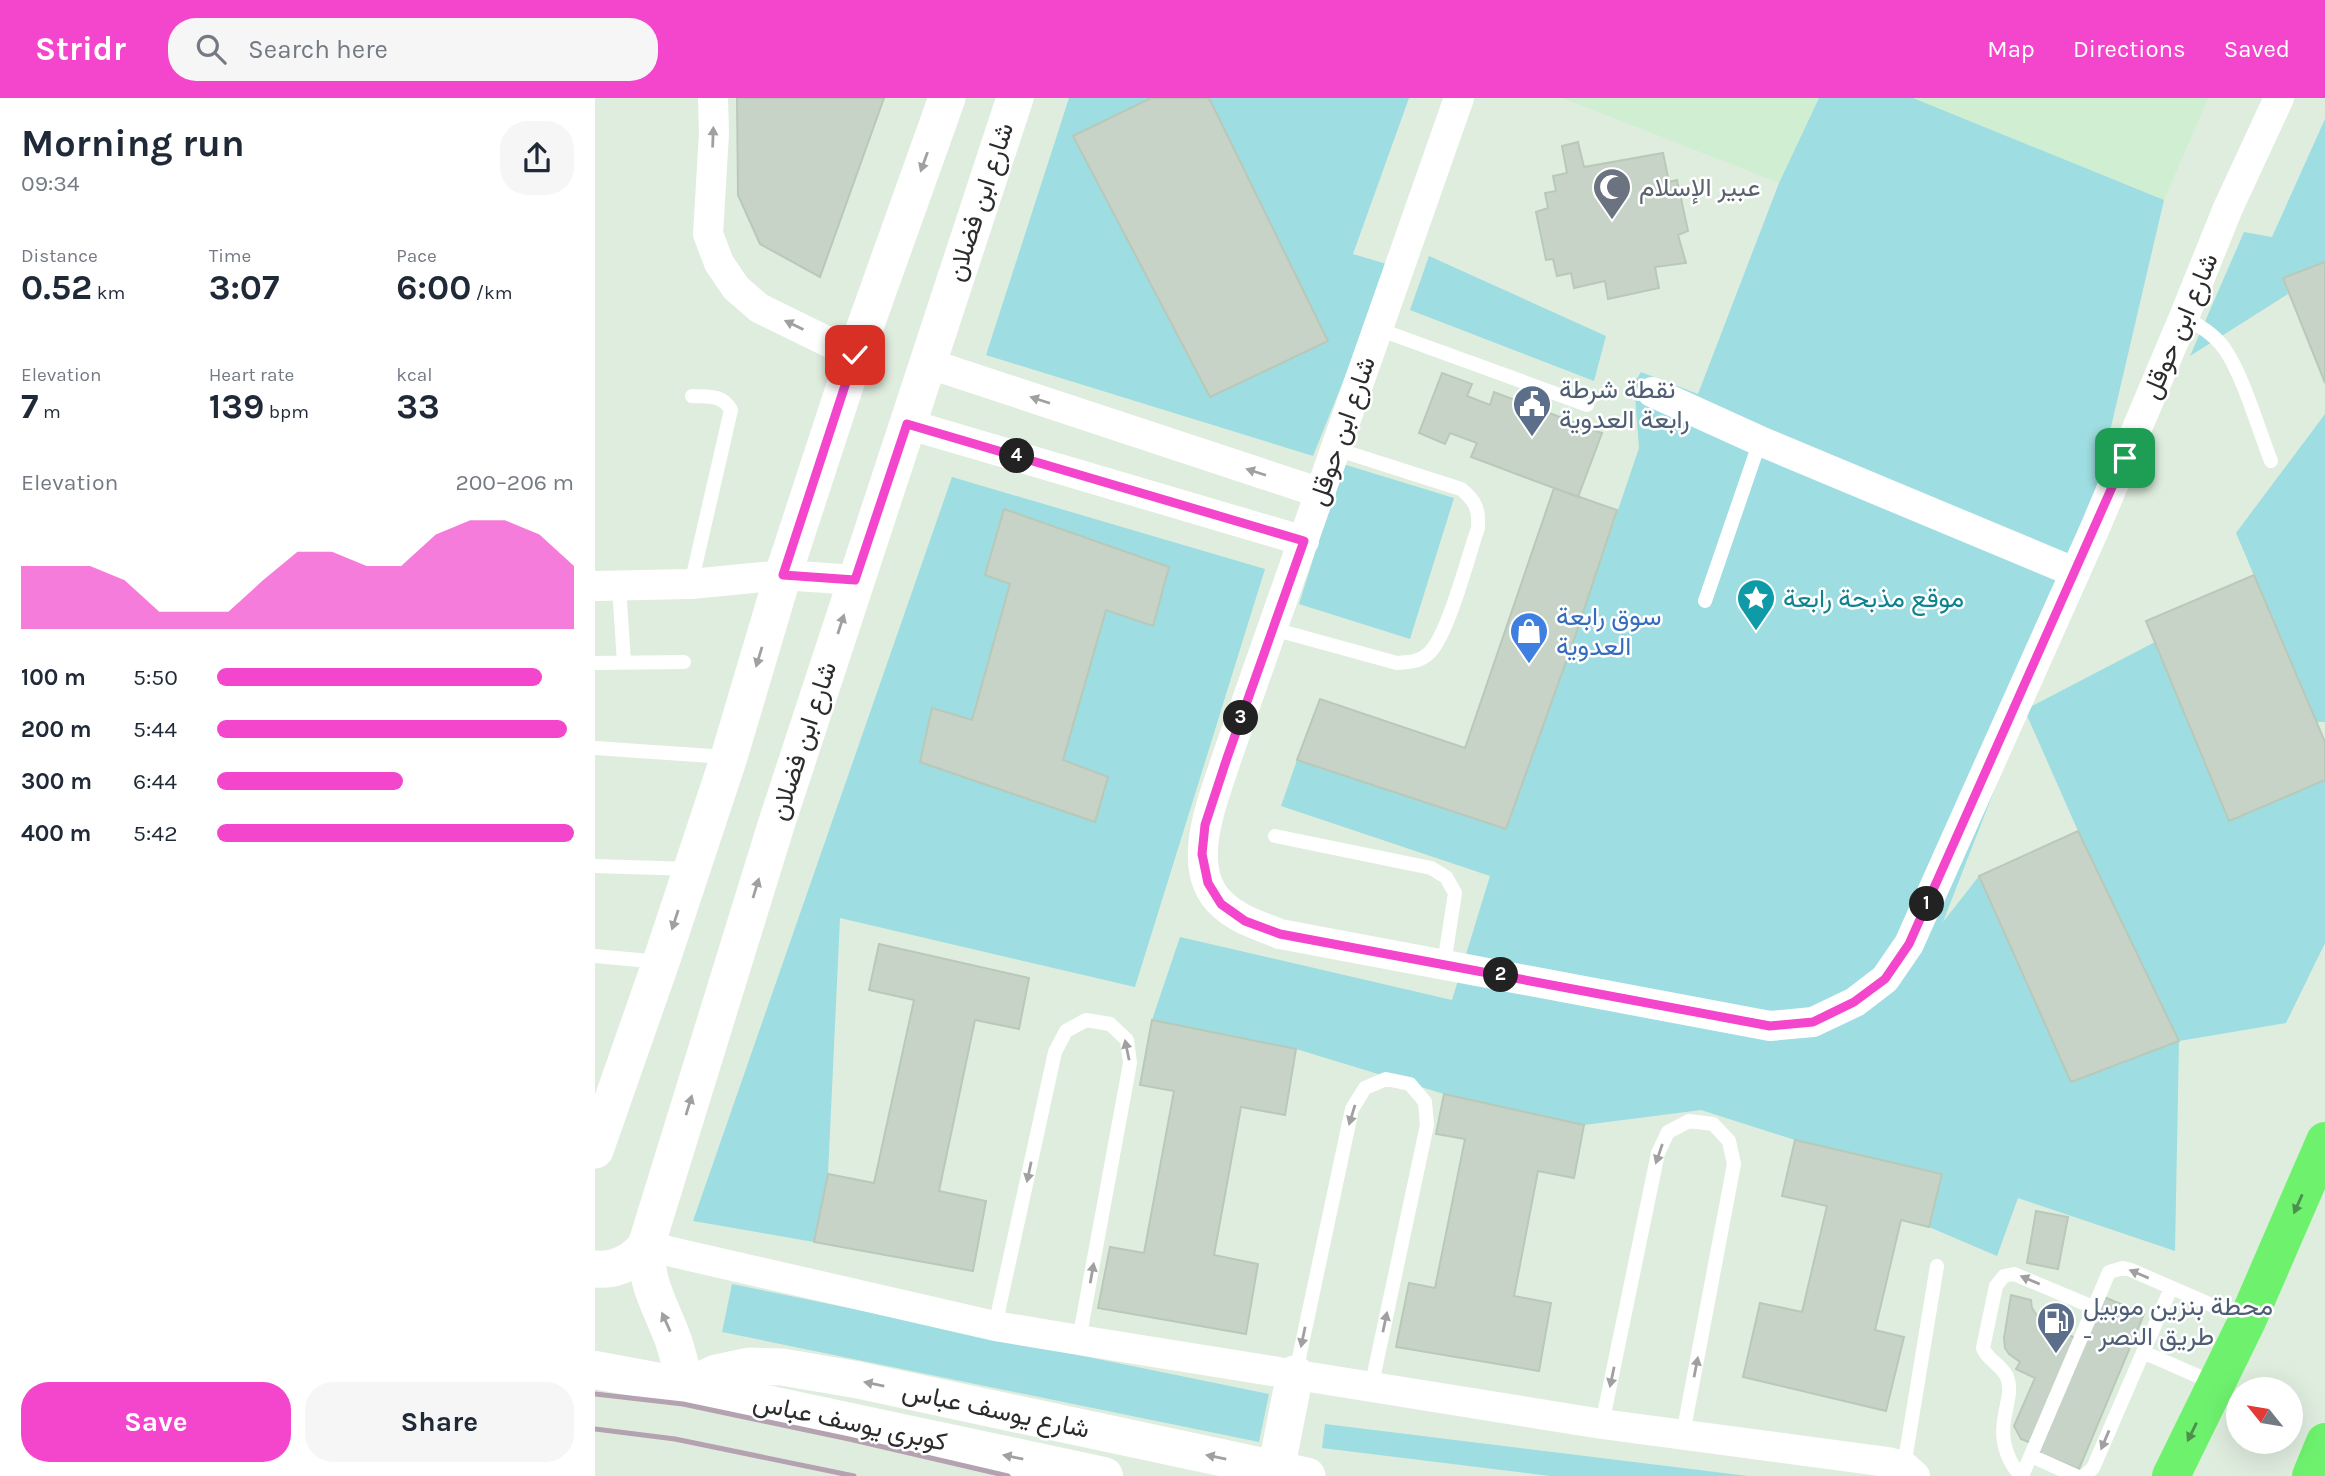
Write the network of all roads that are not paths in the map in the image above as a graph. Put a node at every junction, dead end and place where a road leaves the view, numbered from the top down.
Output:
1 (713, 98) edge
2 (947, 98) edge
3 (1015, 98) edge
4 (1459, 98) edge
5 (2279, 98) edge
6 (2184, 317) junction
7 (1378, 329) junction
8 (855, 355) junction
9 (927, 363) junction
10 (1653, 392) dead end
11 (692, 396) dead end
12 (1587, 405) dead end
13 (907, 424) junction
14 (1760, 442) junction
15 (1336, 449) junction
16 (2271, 461) dead end
17 (1321, 493) junction
18 (1304, 541) junction
19 (2074, 572) junction
20 (783, 575) junction
21 (855, 580) junction
22 (691, 584) junction
23 (607, 586) edge
24 (1705, 601) dead end
25 (1273, 629) junction
26 (684, 662) dead end
27 (595, 663) edge
28 (624, 663) junction
29 (595, 748) edge
30 (729, 757) junction
31 (1275, 836) dead end
32 (595, 866) edge
33 (691, 869) junction
34 (595, 956) edge
35 (661, 962) junction
36 (1444, 964) junction
37 (2325, 1141) edge
38 (595, 1150) edge
39 (646, 1246) junction
40 (1937, 1266) dead end
41 (595, 1269) edge
42 (2171, 1287) junction
43 (2092, 1307) junction
44 (2247, 1321) junction
45 (995, 1326) junction
46 (1079, 1340) junction
47 (2143, 1352) junction
48 (595, 1370) edge
49 (1295, 1374) junction
50 (2216, 1384) junction
51 (686, 1387) junction
52 (1371, 1388) junction
53 (1602, 1424) junction
54 (1683, 1434) junction
55 (2325, 1442) edge
56 (2031, 1456) junction
57 (1910, 1471) edge
58 (1291, 1473) edge
59 (1104, 1476) edge
60 (2021, 1476) edge
61 (2076, 1476) edge
62 (2084, 1476) edge
63 (2171, 1476) edge
64 (2311, 1476) edge

8 -> 1 street
2 -> 8 street
3 - 9 street, شارع ابن فضلان
4 - 7 street, شارع ابن حوقل
5 - 6 street, شارع ابن حوقل
6 - 16 lane
6 - 19 street, شارع ابن حوقل
7 - 12 lane
7 - 15 street, شارع ابن حوقل
8 - 20 street
9 - 13 street, شارع ابن فضلان
17 -> 9 street
10 - 14 street
11 - 22 lane
13 - 18 street
13 - 21 street, شارع ابن فضلان
14 - 19 street
14 - 24 lane
15 - 17 street, شارع ابن حوقل
15 - 25 lane
17 - 18 street, شارع ابن حوقل
18 - 25 street, شارع ابن حوقل
19 - 36 street, شارع ابن حوقل
20 - 21 street
20 - 22 street
20 -> 30 street
39 -> 21 street, شارع ابن فضلان
22 - 23 street
23 - 28 lane
25 - 36 street, شارع ابن حوقل
26 - 28 lane
27 - 28 lane
29 - 30 lane
30 - 33 street
31 - 36 lane
32 - 33 lane
33 -> 35 street
34 - 35 lane
35 - 38 street
37 -> 44 highway
39 - 41 street
39 - 45 street
51 -> 39 street, شارع ابن فضلان
40 - 57 lane
42 -> 43 lane
42 - 44 lane
42 - 47 lane
43 - 56 lane
43 -> 60 lane
44 - 50 highway
45 - 46 street
46 -> 45 lane
46 - 49 street
47 - 50 lane
47 -> 62 lane
48 - 51 main road, كوبرى يوسف عباس
49 - 52 street
52 -> 49 lane
49 - 58 street
50 -> 63 highway
58 -> 51 street, شارع يوسف عباس
59 -> 51 main road, كوبرى يوسف عباس
52 - 53 street
53 - 54 street
54 -> 53 lane
54 - 57 street
55 - 64 highway
56 - 60 lane
56 - 61 lane

